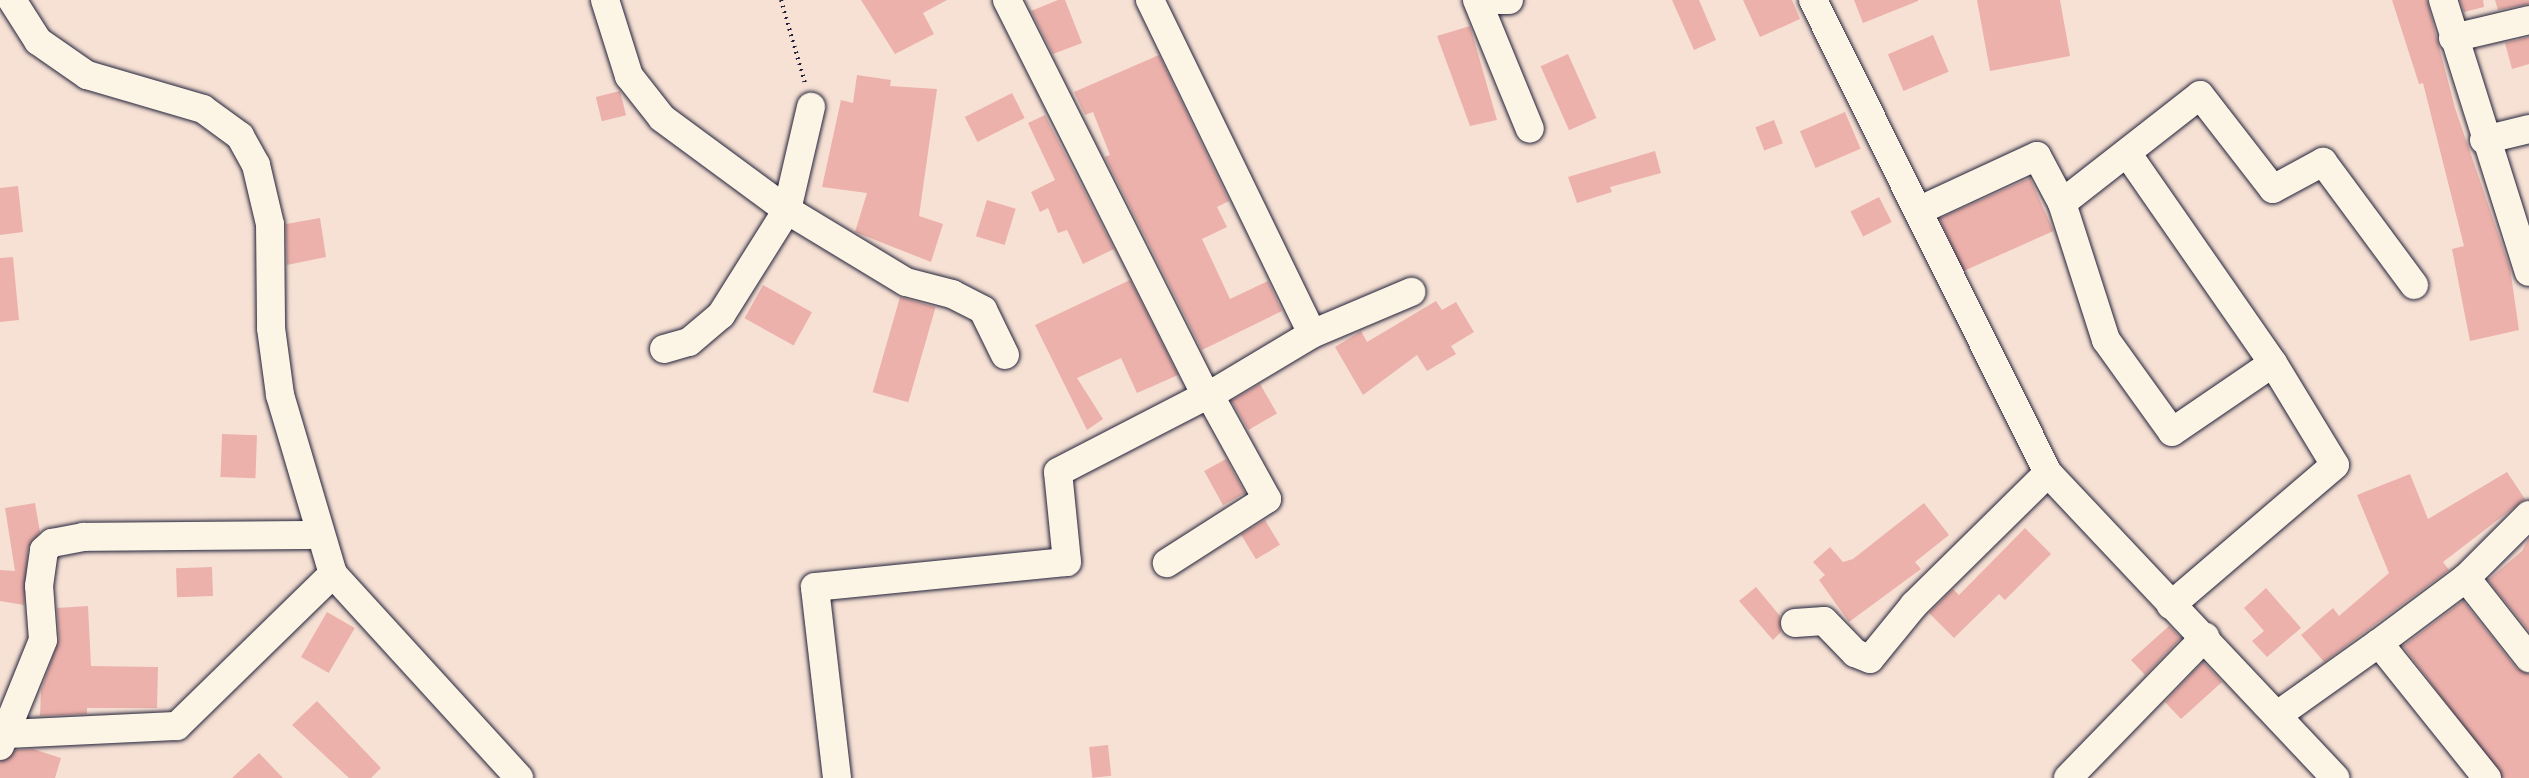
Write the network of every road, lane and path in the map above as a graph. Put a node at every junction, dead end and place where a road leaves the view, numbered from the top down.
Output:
1 (12, 0) edge
2 (605, 0) edge
3 (781, 0) edge
4 (1008, 0) edge
5 (1150, 0) edge
6 (1477, 0) edge
7 (1483, 0) edge
8 (1509, 0) edge
9 (1813, 0) edge
10 (2444, 0) edge
11 (2529, 20) edge
12 (2453, 38) junction
13 (811, 107) joint
14 (1530, 129) dead end
15 (2529, 129) edge
16 (2484, 140) junction
17 (2127, 153) junction
18 (2062, 203) junction
19 (787, 210) junction
20 (1918, 211) junction
21 (2529, 272) edge
22 (2414, 285) dead end
23 (1411, 292) dead end
24 (1312, 334) junction
25 (664, 349) dead end
26 (1005, 355) dead end
27 (2273, 363) junction
28 (1209, 394) junction
29 (2048, 473) junction
30 (2529, 514) edge
31 (320, 534) junction
32 (1167, 563) dead end
33 (333, 574) junction
34 (2466, 579) junction
35 (2171, 605) junction
36 (1795, 623) dead end
37 (2205, 637) junction
38 (2379, 643) junction
39 (2529, 658) edge
40 (2279, 714) junction
41 (3, 740) edge
42 (519, 778) edge
43 (837, 778) edge
44 (2068, 778) edge
45 (2335, 778) edge
46 (2487, 778) edge

1 - 31 street
2 - 19 street
3 - 13 path
4 - 28 street
5 - 24 street
6 - 14 street
7 - 8 street
9 - 20 street
10 - 12 street
11 - 12 street
12 - 16 street
13 - 19 street
15 - 16 street
16 - 21 street
17 - 18 street
17 - 22 street
17 - 27 street
18 - 20 street
18 - 27 street
19 - 25 street
19 - 26 street
20 - 29 street
23 - 24 street
24 - 28 street
27 - 35 street
28 - 32 street
28 - 43 street
29 - 35 street
29 - 36 street
30 - 34 street
31 - 33 street
31 - 41 street
33 - 41 street
33 - 42 street
34 - 38 street
34 - 39 street
35 - 37 street
37 - 40 street
37 - 44 street
38 - 40 street
38 - 46 street
40 - 45 street

